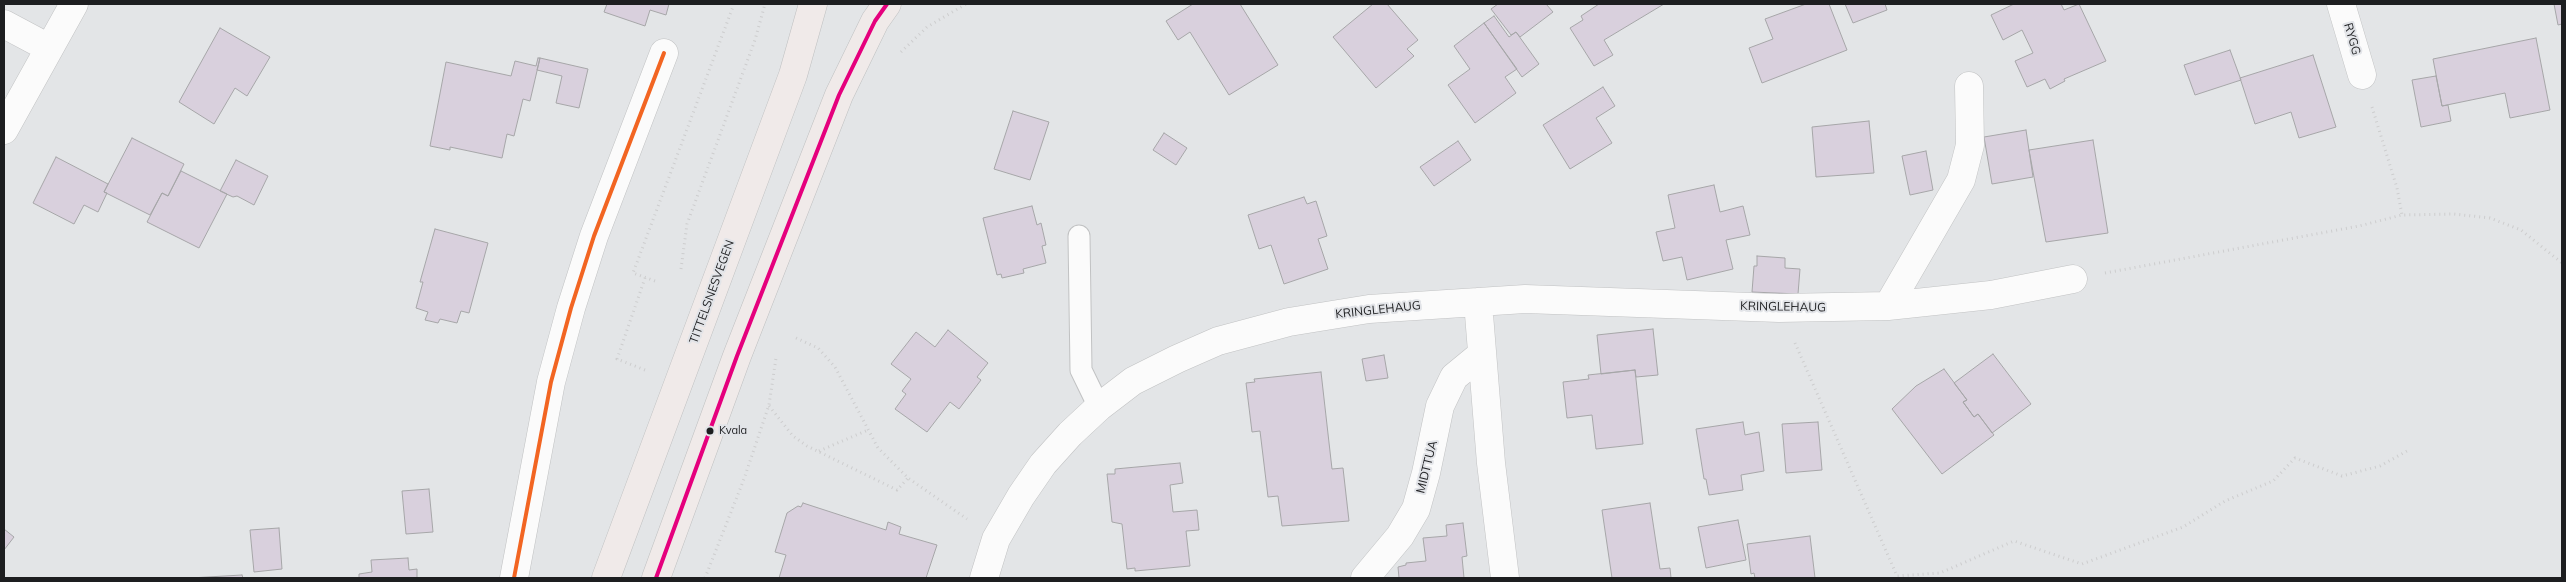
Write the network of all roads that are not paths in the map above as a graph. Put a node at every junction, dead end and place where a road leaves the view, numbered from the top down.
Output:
1 (74, 4) edge
2 (813, 4) edge
3 (886, 4) edge
4 (2342, 4) edge
5 (4, 24) edge
6 (49, 48) junction
7 (664, 53) dead end
8 (2362, 75) road end
9 (1969, 86) dead end
10 (4, 130) edge
11 (1079, 236) dead end
12 (2073, 279) road end
13 (1478, 302) junction
14 (1888, 306) junction
15 (1482, 354) junction
16 (1099, 407) junction
17 (514, 578) edge
18 (606, 578) edge
19 (656, 578) edge
20 (984, 578) edge
21 (1365, 578) edge
22 (1505, 578) edge

1 - 6 street
2 - 18 main road, TITTELSNESVEGEN
3 - 19 main road
4 - 8 street, RYGG
5 - 6 street
6 - 10 street
7 - 17 street
9 - 14 street
11 - 16 lane
12 - 14 street, KRINGLEHAUG
13 - 14 street, KRINGLEHAUG
13 - 15 street
13 - 16 street, KRINGLEHAUG
15 - 21 street, MIDTTUA
15 - 22 street
16 - 20 street, KRINGLEHAUG

